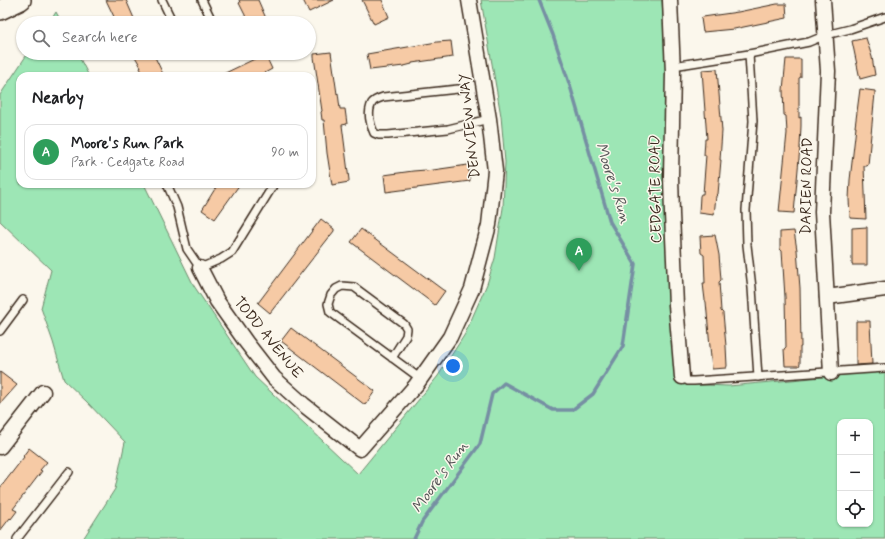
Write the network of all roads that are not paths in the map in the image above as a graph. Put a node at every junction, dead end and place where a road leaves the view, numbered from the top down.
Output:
1 (21, 0) edge
2 (162, 0) edge
3 (202, 0) edge
4 (469, 0) edge
5 (670, 0) edge
6 (823, 0) edge
7 (0, 10) edge
8 (170, 16) edge
9 (210, 16) edge
10 (885, 17) edge
11 (826, 35) junction
12 (749, 54) junction
13 (673, 66) junction
14 (458, 89) dead end
15 (489, 119) junction
16 (169, 188) edge
17 (272, 188) edge
18 (200, 268) junction
19 (885, 289) edge
20 (827, 297) junction
21 (23, 300) dead end
22 (0, 331) edge
23 (392, 358) junction
24 (885, 368) edge
25 (831, 373) junction
26 (682, 377) joint
27 (758, 377) junction
28 (421, 379) junction
29 (43, 392) dead end
30 (0, 446) edge
31 (360, 449) joint
32 (69, 472) dead end
33 (17, 539) edge

1 - 7 street
2 - 8 lane
3 - 9 lane
4 - 15 street, DENVIEW WAY
5 - 13 street, CEDGATE ROAD
6 - 11 street, DARIEN ROAD
10 - 11 lane
11 - 12 lane
11 - 20 street, DARIEN ROAD
12 - 13 lane
12 - 27 lane
13 - 26 street, CEDGATE ROAD
14 - 15 lane
15 - 28 street, DENVIEW WAY
16 - 18 lane
17 - 18 lane
18 - 31 street, TODD AVENUE
19 - 20 street
20 - 25 street, DARIEN ROAD
21 - 22 lane
23 - 23 lane
23 - 28 lane
24 - 25 lane
25 - 27 lane
26 - 27 lane
28 - 31 street, DENVIEW WAY
29 - 30 street
32 - 33 lane

